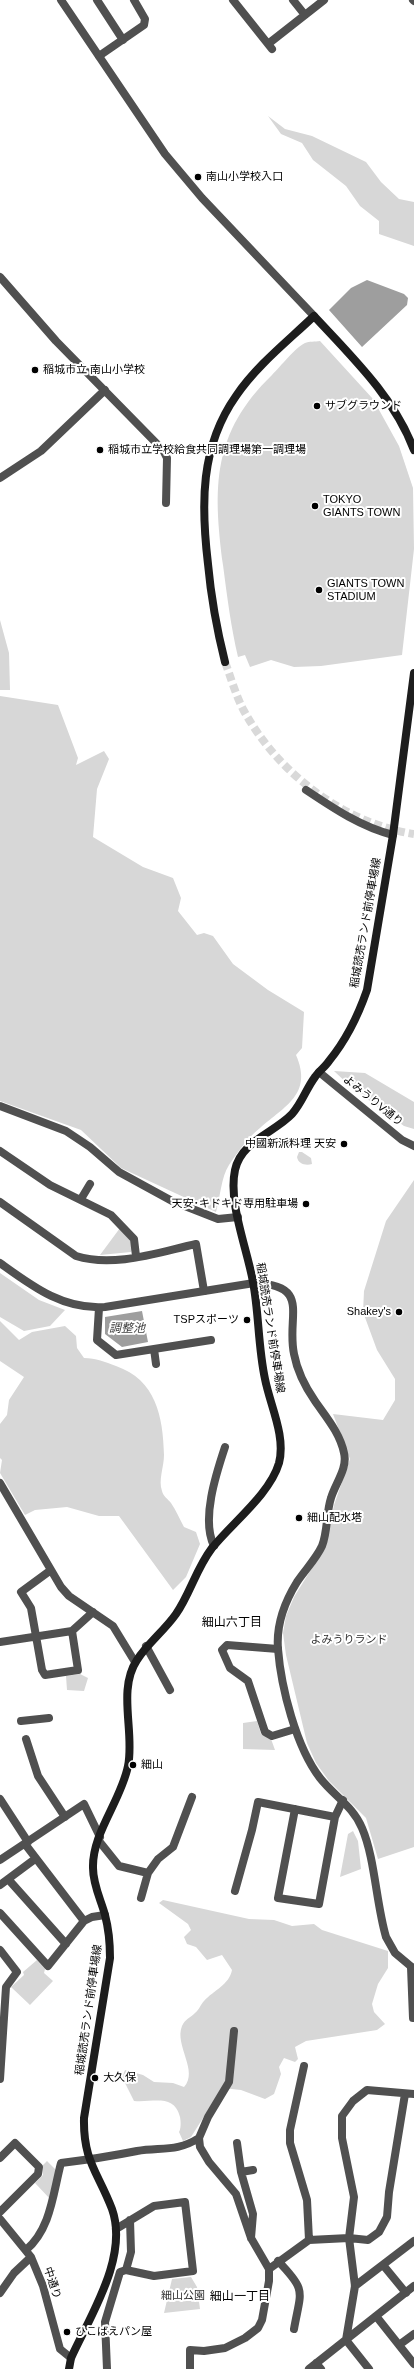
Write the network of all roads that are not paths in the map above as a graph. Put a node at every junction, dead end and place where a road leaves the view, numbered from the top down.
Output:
1 (61, 0) edge
2 (97, 0) edge
3 (134, 0) edge
4 (234, 0) edge
5 (293, 0) edge
6 (324, 0) edge
7 (305, 15) junction
8 (123, 40) junction
9 (99, 56) junction
10 (0, 277) edge
11 (314, 316) junction
12 (105, 390) junction
13 (414, 450) edge
14 (0, 478) edge
15 (166, 503) dead end
16 (225, 662) tunnel mouth
17 (414, 673) edge
18 (306, 790) dead end
19 (393, 835) junction
20 (319, 1072) junction
21 (0, 1106) edge
22 (414, 1146) edge
23 (0, 1152) edge
24 (90, 1184) dead end
25 (82, 1199) junction
26 (0, 1202) edge
27 (238, 1217) junction
28 (136, 1256) junction
29 (0, 1263) edge
30 (254, 1283) junction
31 (204, 1291) junction
32 (99, 1308) junction
33 (211, 1340) dead end
34 (154, 1349) junction
35 (156, 1364) dead end
36 (225, 1447) dead end
37 (0, 1483) edge
38 (214, 1546) junction
39 (51, 1570) junction
40 (94, 1612) junction
41 (72, 1631) junction
42 (37, 1636) junction
43 (0, 1642) edge
44 (146, 1646) junction
45 (278, 1649) junction
46 (134, 1662) junction
47 (170, 1690) dead end
48 (50, 1718) dead end
49 (21, 1721) dead end
50 (295, 1729) junction
51 (26, 1739) dead end
52 (192, 1797) dead end
53 (0, 1799) edge
54 (343, 1800) junction
55 (295, 1809) junction
56 (65, 1817) junction
57 (335, 1817) junction
58 (99, 1839) junction
59 (26, 1843) junction
60 (34, 1859) junction
61 (0, 1860) edge
62 (148, 1873) junction
63 (8, 1879) junction
64 (0, 1885) edge
65 (235, 1891) dead end
66 (141, 1898) dead end
67 (0, 1913) edge
68 (105, 1915) junction
69 (84, 1921) junction
70 (66, 1944) junction
71 (0, 1950) edge
72 (412, 1968) edge
73 (2, 2002) edge
74 (413, 2008) edge
75 (414, 2018) edge
76 (234, 2031) dead end
77 (1, 2044) edge
78 (304, 2066) dead end
79 (0, 2079) edge
80 (405, 2094) junction
81 (414, 2094) edge
82 (199, 2138) junction
83 (237, 2143) dead end
84 (0, 2158) edge
85 (88, 2160) junction
86 (253, 2170) dead end
87 (242, 2172) junction
88 (0, 2212) edge
89 (0, 2219) edge
90 (130, 2220) junction
91 (116, 2228) junction
92 (9, 2229) junction
93 (0, 2232) edge
94 (251, 2238) junction
95 (349, 2238) junction
96 (309, 2240) junction
97 (414, 2241) edge
98 (26, 2250) junction
99 (31, 2257) junction
100 (278, 2261) junction
101 (383, 2265) junction
102 (269, 2268) junction
103 (126, 2270) junction
104 (354, 2286) junction
105 (414, 2286) edge
106 (0, 2293) edge
107 (406, 2293) junction
108 (376, 2316) junction
109 (294, 2329) dead end
110 (414, 2334) edge
111 (346, 2340) junction
112 (399, 2345) junction
113 (71, 2358) junction
114 (414, 2364) edge
115 (319, 2366) edge
116 (69, 2369) edge
117 (106, 2369) edge
118 (190, 2369) edge
119 (309, 2369) edge
120 (369, 2369) edge

1 - 9 street
2 - 8 street
3 - 8 street
4 - 7 street
5 - 7 street
6 - 7 street
8 - 9 street
9 - 11 street
10 - 12 street
11 - 13 main road
11 - 16 main road
12 - 14 street
12 - 15 street
17 - 19 main road, 稲城読売ランド前停車場線
18 - 19 street
19 - 20 main road, 稲城読売ランド前停車場線
20 - 22 street, よみうりV通り
20 - 27 main road, 稲城読売ランド前停車場線
21 - 27 street
23 - 25 street
24 - 25 street
25 - 28 street
26 - 28 street
27 - 30 main road, 稲城読売ランド前停車場線
28 - 31 street
29 - 32 street
30 - 31 street
30 - 38 main road, 稲城読売ランド前停車場線
30 - 45 street
31 - 32 street
32 - 34 street
33 - 34 street
34 - 35 street
36 - 38 street
37 - 39 street
38 - 44 main road, 稲城読売ランド前停車場線
39 - 40 street
39 - 42 street
40 - 41 street
40 - 46 street
41 - 42 street
41 - 42 street
42 - 43 street
44 - 46 main road, 稲城読売ランド前停車場線
44 - 47 street
45 - 50 street
45 - 50 street
46 - 58 main road, 稲城読売ランド前停車場線
48 - 49 street
50 - 54 street
51 - 56 street
52 - 62 street
53 - 59 street
54 - 57 street
54 - 72 street
55 - 57 street
55 - 57 street
55 - 65 street
56 - 58 street
56 - 59 street
58 - 62 street
58 - 68 main road, 稲城読売ランド前停車場線
59 - 60 street
59 - 61 street
60 - 63 street
60 - 69 street
62 - 66 street
63 - 64 street
63 - 70 street
67 - 70 street
68 - 69 street
68 - 85 main road, 稲城読売ランド前停車場線
69 - 70 street
71 - 73 street
72 - 74 street
73 - 77 street
74 - 75 street
76 - 82 street
77 - 79 street
78 - 96 street
80 - 81 street
80 - 95 street
80 - 95 street
82 - 85 street
82 - 94 street
83 - 87 street
84 - 88 street
85 - 91 main road, 稲城読売ランド前停車場線
85 - 98 street
86 - 87 street
87 - 94 street
89 - 92 street, 中通り
90 - 91 street
90 - 103 street
90 - 103 street
91 - 113 main road, 稲城読売ランド前停車場線
92 - 93 street
92 - 98 street, 中通り
94 - 102 street
95 - 96 street
95 - 104 street
96 - 100 street
97 - 101 street
98 - 99 street, 中通り
99 - 106 street
99 - 113 street, 中通り
100 - 102 street
100 - 109 street
101 - 104 street
101 - 107 street
102 - 118 street
103 - 117 street
104 - 111 street
105 - 107 street
107 - 108 street
108 - 111 street
108 - 112 street
110 - 112 street
111 - 115 street
111 - 120 street
112 - 114 street
113 - 116 main road, 稲城読売ランド前停車場線
115 - 119 street

